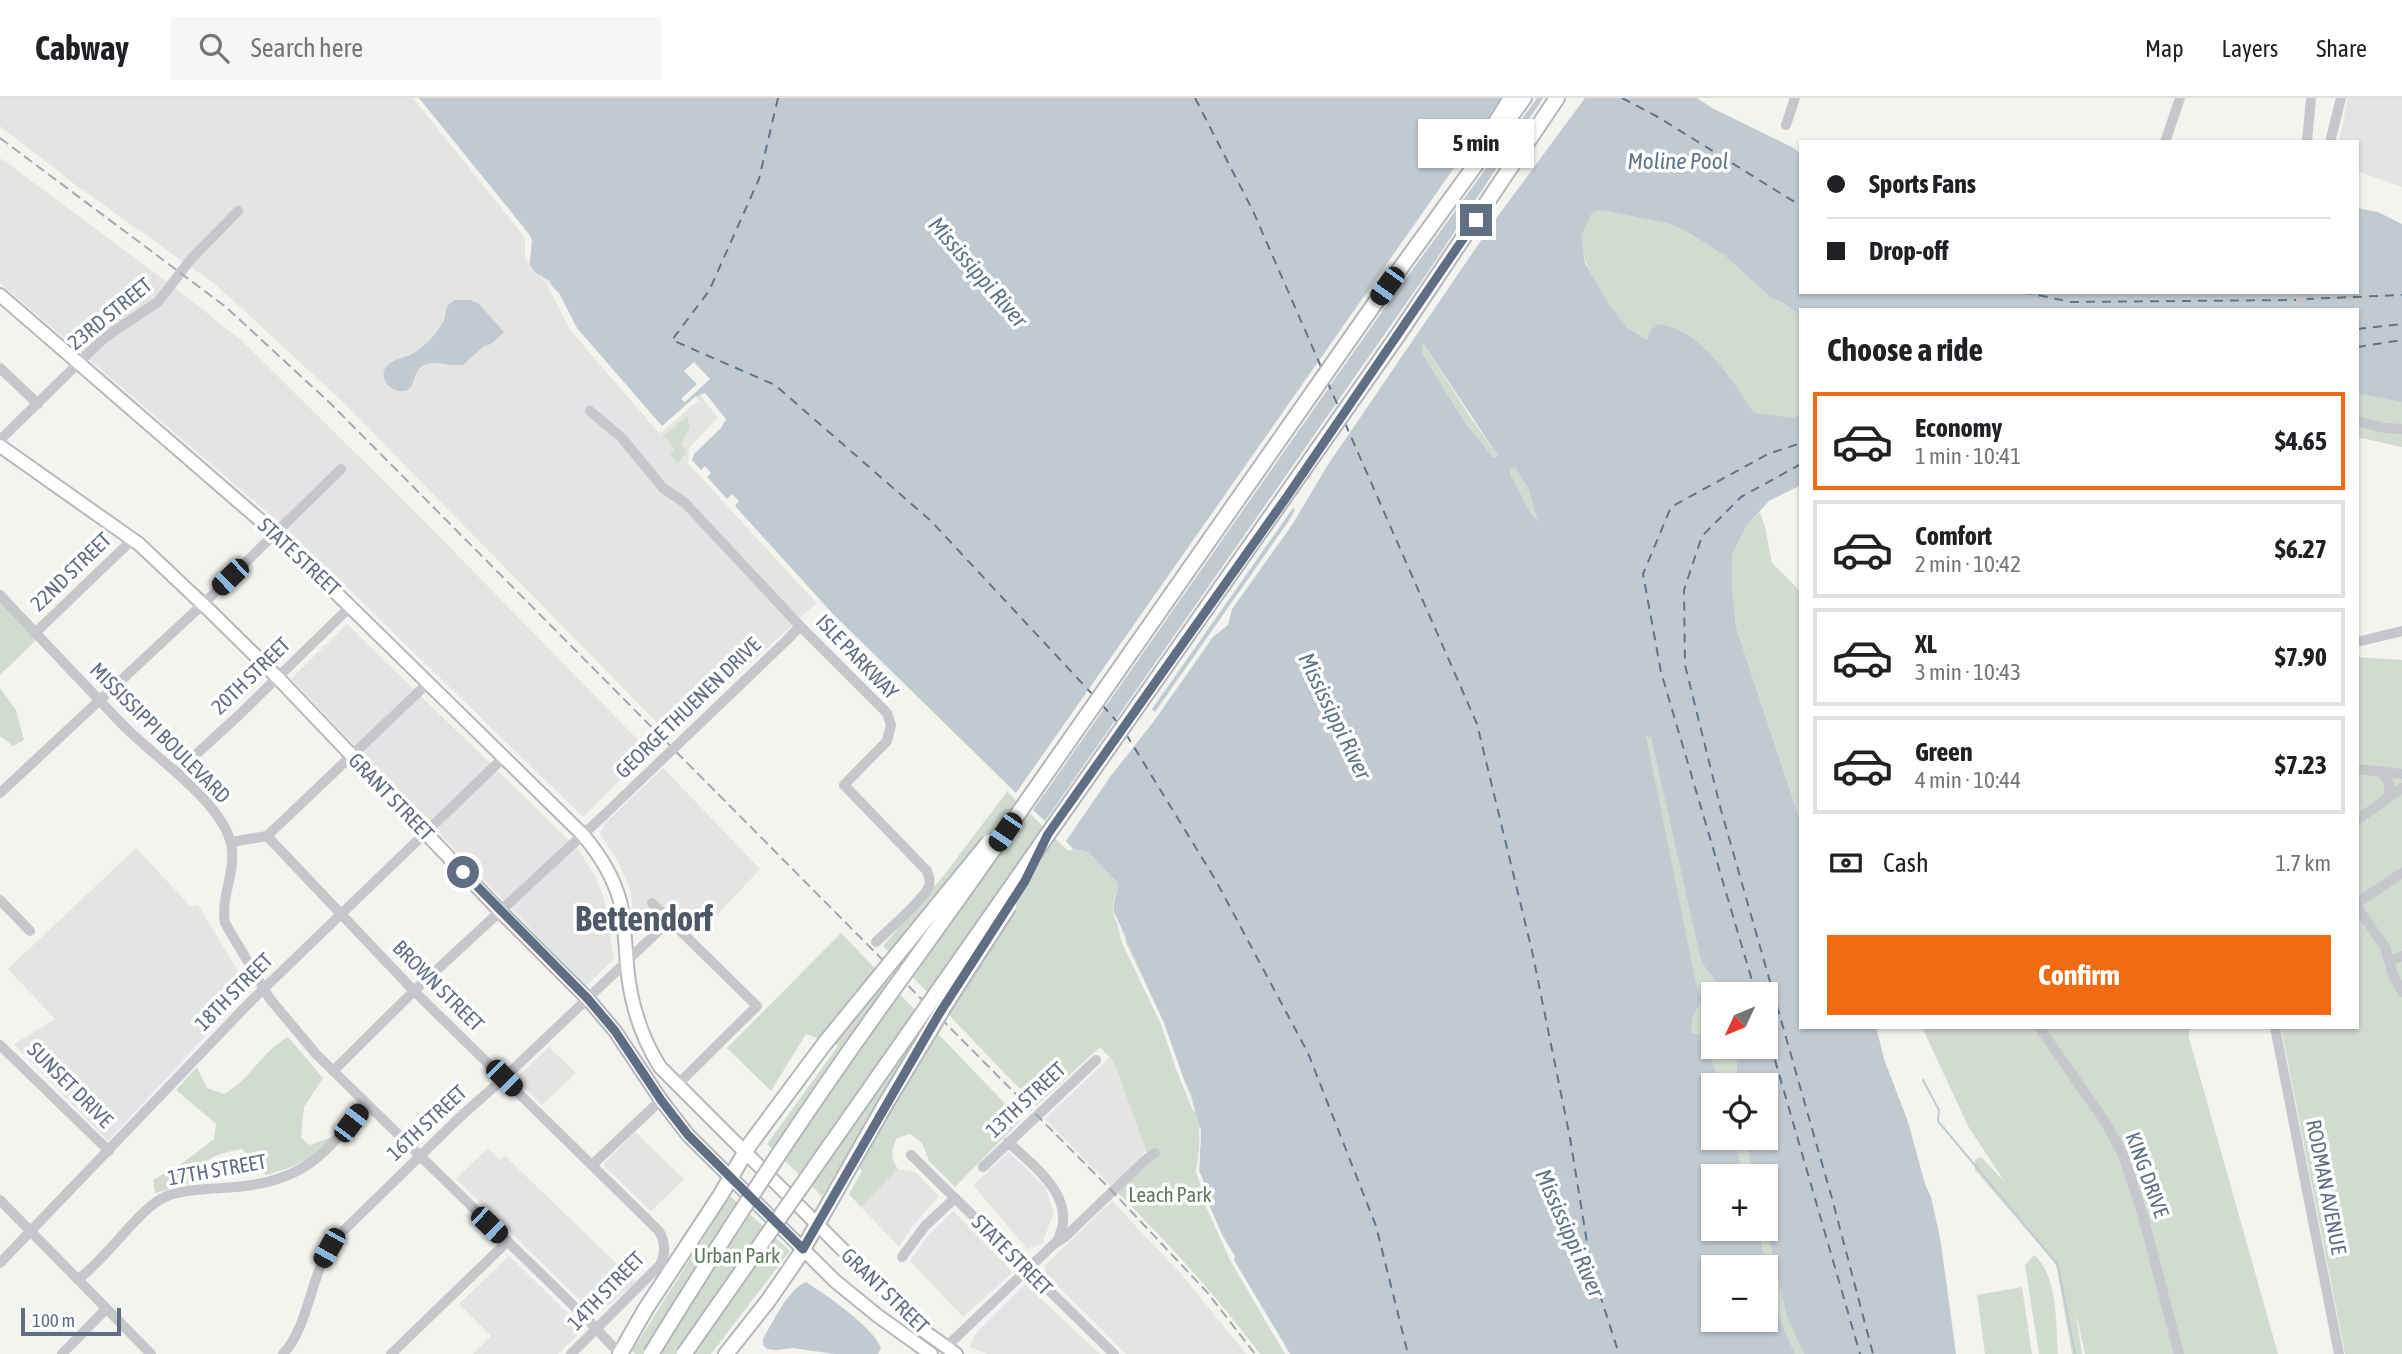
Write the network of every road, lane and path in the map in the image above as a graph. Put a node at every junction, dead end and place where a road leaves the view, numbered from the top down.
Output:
1 (1511, 98) edge
2 (1524, 98) edge
3 (1557, 98) edge
4 (1567, 98) edge
5 (1795, 98) edge
6 (2180, 98) edge
7 (2311, 98) edge
8 (2341, 98) edge
9 (1786, 125) dead end
10 (2166, 140) edge
11 (2307, 140) edge
12 (2331, 140) edge
13 (1523, 151) junction
14 (1461, 185) junction
15 (239, 211) dead end
16 (0, 295) edge
17 (80, 363) junction
18 (0, 368) edge
19 (38, 404) junction
20 (590, 411) dead end
21 (2359, 422) edge
22 (2402, 429) edge
23 (0, 440) edge
24 (0, 446) edge
25 (341, 469) dead end
26 (275, 534) junction
27 (133, 539) junction
28 (0, 595) edge
29 (203, 604) junction
30 (351, 606) junction
31 (800, 626) junction
32 (2402, 631) edge
33 (36, 633) junction
34 (2359, 642) edge
35 (278, 678) junction
36 (428, 682) junction
37 (100, 700) junction
38 (351, 755) junction
39 (504, 757) junction
40 (2359, 769) edge
41 (2380, 771) junction
42 (177, 772) junction
43 (2402, 774) edge
44 (2402, 788) edge
45 (0, 793) edge
46 (2386, 800) junction
47 (1020, 811) junction
48 (2359, 819) edge
49 (425, 832) junction
50 (1048, 834) junction
51 (583, 835) junction
52 (267, 836) junction
53 (231, 842) junction
54 (2402, 873) edge
55 (0, 900) edge
56 (652, 903) dead end
57 (2359, 904) edge
58 (2359, 908) edge
59 (500, 911) junction
60 (341, 914) junction
61 (670, 920) junction
62 (30, 931) dead end
63 (876, 942) dead end
64 (2402, 956) edge
65 (2390, 961) junction
66 (627, 962) junction
67 (263, 989) junction
68 (414, 991) junction
69 (2402, 992) edge
70 (588, 999) junction
71 (2040, 1029) edge
72 (2275, 1029) edge
73 (2, 1046) edge
74 (1096, 1060) dead end
75 (333, 1071) junction
76 (504, 1078) junction
77 (677, 1085) junction
78 (661, 1100) junction
79 (365, 1103) junction
80 (1008, 1142) junction
81 (108, 1151) junction
82 (744, 1152) junction
83 (1155, 1153) dead end
84 (911, 1155) dead end
85 (419, 1156) junction
86 (592, 1165) junction
87 (982, 1167) dead end
88 (731, 1178) junction
89 (955, 1198) junction
90 (0, 1200) edge
91 (1062, 1210) junction
92 (1082, 1220) junction
93 (816, 1224) junction
94 (31, 1231) junction
95 (507, 1242) junction
96 (1055, 1243) junction
97 (803, 1249) junction
98 (664, 1252) joint
99 (902, 1257) dead end
100 (0, 1263) edge
101 (1027, 1270) junction
102 (78, 1280) junction
103 (106, 1309) junction
104 (596, 1329) junction
105 (942, 1352) edge
106 (62, 1354) edge
107 (152, 1354) edge
108 (283, 1354) edge
109 (391, 1354) edge
110 (571, 1354) edge
111 (620, 1354) edge
112 (651, 1354) edge
113 (684, 1354) edge
114 (726, 1354) edge
115 (1114, 1354) edge
116 (2179, 1354) edge
117 (2339, 1354) edge

1 - 14 highway
2 - 14 highway
3 - 13 highway
4 - 13 highway
5 - 9 street
6 - 10 street
7 - 11 street
8 - 12 street
13 - 50 highway
14 - 47 highway
15 - 17 street, 23RD STREET
16 - 17 main road, STATE STREET
17 - 19 street, 23RD STREET
17 - 26 main road, STATE STREET
18 - 19 street
19 - 23 street, 23RD STREET
20 - 31 street, ISLE PARKWAY
21 - 22 street
24 - 27 main road, GRANT STREET
25 - 26 street
26 - 29 street
26 - 30 main road, STATE STREET
27 - 29 main road, GRANT STREET
27 - 33 street, 22ND STREET
28 - 33 street, MISSISSIPPI BOULEVARD
29 - 35 main road, GRANT STREET
29 - 37 street
30 - 35 street, 20TH STREET
30 - 36 main road, STATE STREET
31 - 51 street, GEORGE THUENEN DRIVE, bridge
31 - 63 street, ISLE PARKWAY
32 - 34 street
33 - 37 street, MISSISSIPPI BOULEVARD
35 - 38 main road, GRANT STREET
35 - 42 street, 20TH STREET
36 - 38 street
36 - 39 main road, STATE STREET
37 - 42 street, MISSISSIPPI BOULEVARD
37 - 45 street
38 - 49 main road, GRANT STREET
38 - 52 street
39 - 49 street, 18TH STREET
39 - 51 main road, STATE STREET
40 - 41 street
41 - 43 street
41 - 46 street
42 - 53 street, MISSISSIPPI BOULEVARD
44 - 46 street
46 - 48 street
47 - 82 highway, bridge
47 - 112 highway, bridge
49 - 59 main road, GRANT STREET
49 - 60 street, 18TH STREET
50 - 93 highway, bridge
50 - 113 highway, bridge
51 - 59 street
51 - 66 main road, STATE STREET
52 - 53 street
52 - 60 street, BROWN STREET
53 - 67 street
54 - 57 street
55 - 62 street
56 - 61 street
58 - 65 street
59 - 68 street
59 - 70 main road, GRANT STREET
60 - 67 street, 18TH STREET
60 - 68 street, BROWN STREET
61 - 66 street, 16TH STREET
61 - 77 street
64 - 65 street
65 - 69 street
66 - 70 street, 16TH STREET
66 - 77 main road, GRANT STREET
67 - 75 street
67 - 81 street, 18TH STREET
68 - 75 street
68 - 76 street, BROWN STREET
70 - 76 street, 16TH STREET
70 - 78 main road, GRANT STREET
71 - 116 street, KING DRIVE
72 - 117 street, RODMAN AVENUE
73 - 81 street, SUNSET DRIVE
74 - 80 street, 13TH STREET
75 - 79 street
76 - 85 street, 16TH STREET
76 - 86 street, BROWN STREET
77 - 82 main road, GRANT STREET
78 - 86 street
78 - 88 main road, GRANT STREET
79 - 85 street
79 - 102 street, 17TH STREET
80 - 87 street, 13TH STREET
80 - 91 street
81 - 94 street, 18TH STREET
82 - 88 highway
82 - 93 main road, GRANT STREET
83 - 92 street
84 - 89 street, STATE STREET
85 - 95 street
85 - 108 street, 16TH STREET
86 - 98 street, BROWN STREET
88 - 97 main road, GRANT STREET
88 - 111 highway
89 - 99 street
89 - 101 street, STATE STREET
90 - 94 street
91 - 92 street
91 - 96 street
92 - 96 street
93 - 97 highway
93 - 105 main road, GRANT STREET
94 - 100 street, 18TH STREET
94 - 102 street
95 - 104 street
95 - 109 street
96 - 101 street
97 - 105 main road, GRANT STREET
97 - 114 highway
98 - 104 street, 14TH STREET
101 - 105 street
101 - 115 street, STATE STREET
102 - 103 street
103 - 106 street
103 - 107 street
104 - 110 street, 14TH STREET
104 - 111 street

